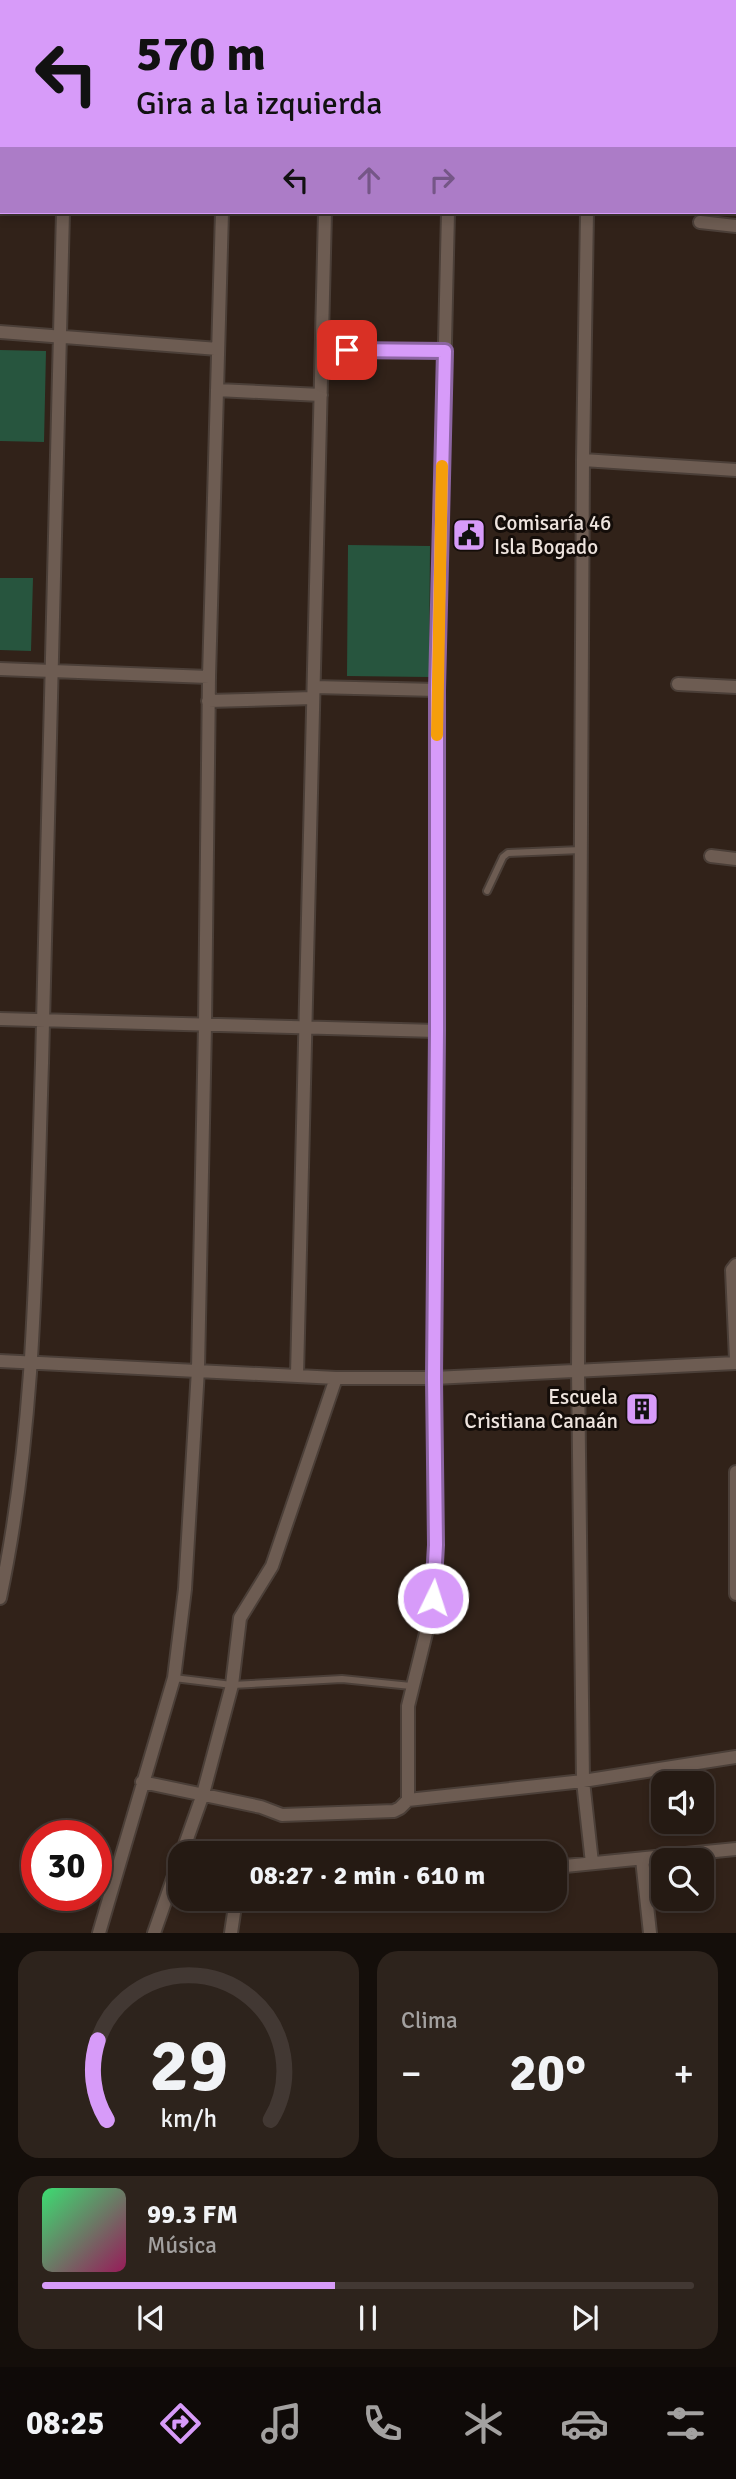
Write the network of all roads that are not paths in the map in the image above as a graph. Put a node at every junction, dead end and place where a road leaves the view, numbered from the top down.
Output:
1 (63, 214) edge
2 (222, 214) edge
3 (325, 214) edge
4 (448, 214) edge
5 (587, 214) edge
6 (700, 222) dead end
7 (736, 226) edge
8 (0, 332) edge
9 (59, 335) junction
10 (218, 349) junction
11 (322, 349) junction
12 (445, 351) junction
13 (217, 390) junction
14 (321, 394) junction
15 (583, 460) junction
16 (736, 470) edge
17 (0, 669) edge
18 (51, 671) junction
19 (209, 677) junction
20 (678, 684) dead end
21 (736, 687) edge
22 (437, 690) junction
23 (313, 693) junction
24 (208, 701) junction
25 (580, 849) junction
26 (711, 856) dead end
27 (736, 859) edge
28 (487, 891) dead end
29 (0, 1018) edge
30 (43, 1021) junction
31 (205, 1025) junction
32 (308, 1027) junction
33 (437, 1031) junction
34 (736, 1265) edge
35 (0, 1361) edge
36 (32, 1361) junction
37 (736, 1362) edge
38 (198, 1369) junction
39 (578, 1371) junction
40 (298, 1375) junction
41 (336, 1378) junction
42 (434, 1378) junction
43 (736, 1472) edge
44 (0, 1531) edge
45 (14, 1532) junction
46 (736, 1594) edge
47 (0, 1598) edge
48 (174, 1678) junction
49 (232, 1685) junction
50 (411, 1686) junction
51 (736, 1757) edge
52 (583, 1781) junction
53 (142, 1782) junction
54 (202, 1794) junction
55 (408, 1800) junction
56 (186, 1841) edge
57 (736, 1849) edge
58 (642, 1859) junction
59 (592, 1863) junction
60 (567, 1866) edge
61 (168, 1895) edge
62 (234, 1911) edge
63 (99, 1933) edge
64 (155, 1933) edge
65 (231, 1933) edge
66 (650, 1933) edge

1 - 9 street
2 - 10 street
3 - 11 street
4 - 12 street
5 - 15 street
6 - 7 street
8 - 9 street
9 - 10 street
9 - 18 street
10 - 13 street
11 - 12 street
11 - 14 street
12 - 22 street
13 - 14 street
13 - 19 street
14 - 23 street
15 - 16 street
15 - 25 street
17 - 18 street
18 - 19 street
18 - 30 street
19 - 24 street
20 - 21 street
22 - 23 street
22 - 33 street
23 - 24 street
23 - 32 street
24 - 31 street
25 - 28 lane
25 - 39 street
26 - 27 street
29 - 30 street
30 - 31 street
30 - 36 street
31 - 32 street
31 - 38 street
32 - 33 street
32 - 40 street
33 - 42 street
34 - 37 street
35 - 36 street
36 - 38 street
36 - 45 street
37 - 39 street
38 - 40 street
38 - 48 street
39 - 42 street
39 - 52 street
40 - 41 street
41 - 42 street
41 - 49 street
42 - 50 street
43 - 46 street
44 - 45 street
45 - 47 street
48 - 49 lane
48 - 53 street
49 - 50 lane
49 - 54 street
50 - 55 street
51 - 52 street
52 - 55 street
52 - 59 street
53 - 54 street
53 - 63 street
54 - 55 street
54 - 56 street
57 - 58 street
58 - 59 street
58 - 66 street
59 - 60 street
61 - 64 street
62 - 65 street

